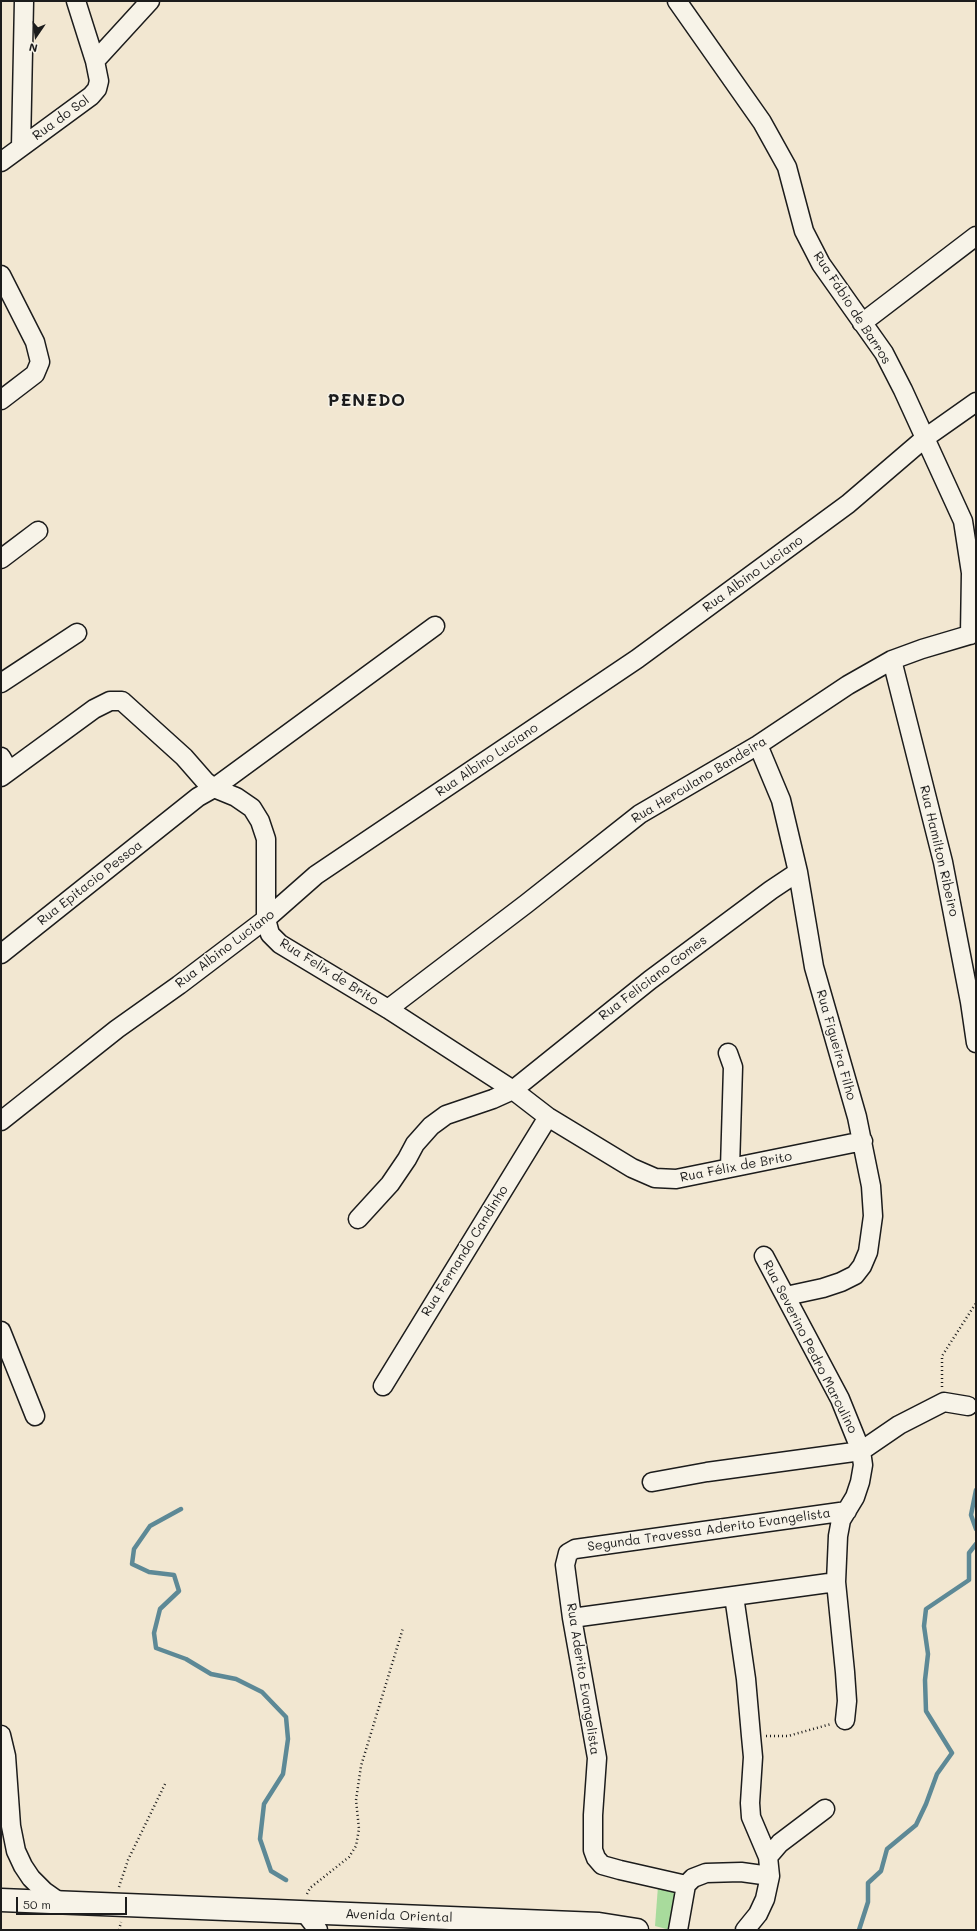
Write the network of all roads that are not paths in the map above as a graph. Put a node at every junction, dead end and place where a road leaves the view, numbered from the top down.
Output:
1 (24, 1) edge
2 (76, 1) edge
3 (150, 1) edge
4 (677, 1) edge
5 (95, 61) junction
6 (21, 146) junction
7 (1, 162) edge
8 (976, 236) edge
9 (1, 275) edge
10 (862, 323) junction
11 (1, 400) edge
12 (976, 402) edge
13 (925, 438) junction
14 (38, 530) dead end
15 (1, 559) edge
16 (435, 626) dead end
17 (77, 633) dead end
18 (973, 634) edge
19 (892, 660) junction
20 (1, 683) edge
21 (758, 746) junction
22 (4, 768) edge
23 (209, 784) junction
24 (798, 872) junction
25 (266, 919) junction
26 (1, 954) edge
27 (388, 1009) junction
28 (976, 1043) edge
29 (728, 1053) dead end
30 (513, 1090) junction
31 (548, 1117) junction
32 (1, 1121) edge
33 (863, 1141) junction
34 (730, 1168) junction
35 (358, 1219) dead end
36 (764, 1256) dead end
37 (786, 1296) junction
38 (1, 1331) edge
39 (383, 1386) dead end
40 (968, 1406) dead end
41 (35, 1416) dead end
42 (861, 1451) junction
43 (652, 1482) dead end
44 (847, 1511) junction
45 (571, 1550) joint
46 (836, 1582) junction
47 (734, 1596) junction
48 (572, 1618) junction
49 (845, 1720) road end
50 (1, 1735) edge
51 (824, 1810) dead end
52 (6, 1827) edge
53 (768, 1857) junction
54 (770, 1876) junction
55 (686, 1885) junction
56 (1, 1900) edge
57 (61, 1903) junction
58 (305, 1913) junction
59 (318, 1930) edge
60 (637, 1930) edge
61 (678, 1930) edge
62 (745, 1930) edge

1 - 6 street
2 - 5 street, Rua do Sol
3 - 5 street
4 - 10 street, Rua Fábio de Barros
5 - 6 street, Rua do Sol
6 - 7 street, Rua do Sol
8 - 10 street
9 - 11 street
10 - 13 street, Rua Fábio de Barros
12 - 13 street, Rua Albino Luciano
13 - 18 street, Rua Fábio de Barros
13 - 25 street, Rua Albino Luciano
14 - 15 street
16 - 23 street
17 - 20 street
18 - 19 street, Rua Herculano Bandeira
19 - 21 street, Rua Herculano Bandeira
19 - 28 street, Rua Hamilton Ribeiro
21 - 24 street, Rua Figueira Filho
21 - 27 street, Rua Herculano Bandeira
22 - 23 street
23 - 25 street, Rua Felix de Brito
23 - 26 street, Rua Epitacio Pessoa
24 - 30 street, Rua Feliciano Gomes
24 - 33 street, Rua Figueira Filho
25 - 27 street, Rua Felix de Brito
25 - 32 street, Rua Albino Luciano
27 - 30 street, Rua Felix de Brito
29 - 34 street
30 - 31 street, Rua Félix de Brito
30 - 35 street, Rua Feliciano Gomes
31 - 34 street, Rua Félix de Brito
31 - 39 street, Rua Fernando Candinho
33 - 34 street, Rua Félix de Brito
33 - 37 street, Rua Figueira Filho
36 - 37 street, Rua Severino Pedro Marculino
37 - 42 street, Rua Severino Pedro Marculino
38 - 41 street
40 - 42 street
42 - 43 street
42 - 44 street, Rua Severino Pedro Marculino
44 - 45 street, Segunda Travessa Aderito Evangelista
44 - 46 street, Rua Severino Pedro Marculino
45 - 48 street, Rua Aderito Evangelista
46 - 47 street
46 - 49 street, Rua Severino Pedro Marculino
47 - 48 street
47 - 53 street
48 - 55 street, Rua Aderito Evangelista
50 - 52 street
51 - 53 street
52 - 57 street
53 - 54 street
54 - 55 street
54 - 62 street
55 - 61 street
56 - 57 street, Avenida Oriental
57 - 58 street, Avenida Oriental
58 - 59 street
58 - 60 street, Avenida Oriental

